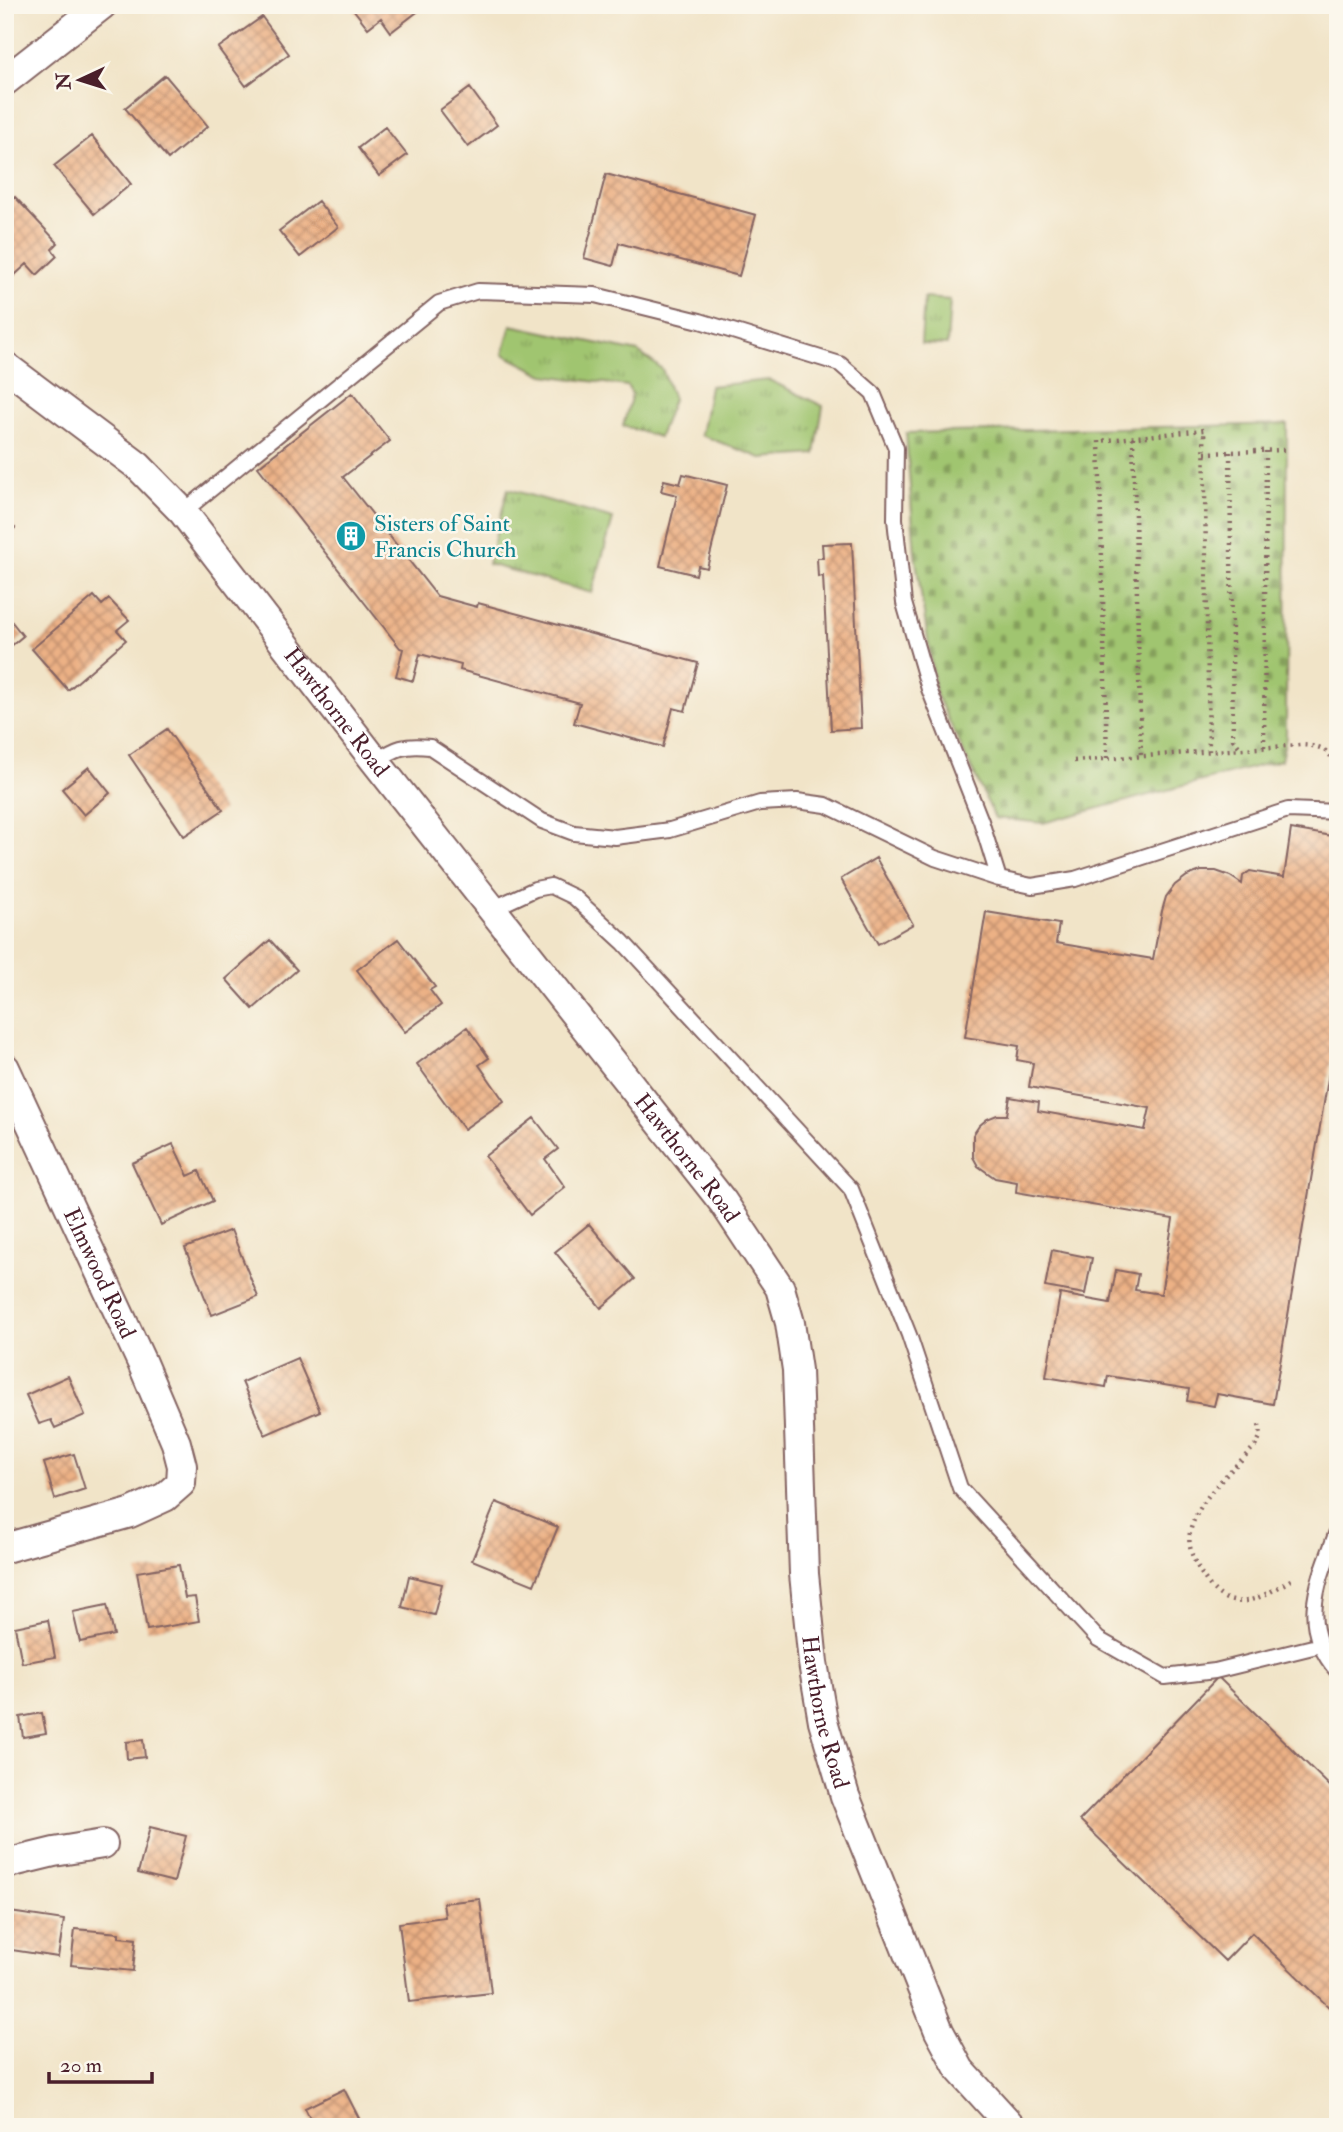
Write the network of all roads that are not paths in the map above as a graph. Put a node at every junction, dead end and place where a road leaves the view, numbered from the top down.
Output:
1 (102, 5) edge
2 (5, 81) edge
3 (5, 366) edge
4 (183, 512) junction
5 (375, 761) junction
6 (1338, 812) edge
7 (999, 879) junction
8 (492, 909) junction
9 (5, 1069) edge
10 (1338, 1529) edge
11 (5, 1548) edge
12 (1321, 1645) junction
13 (1338, 1672) edge
14 (103, 1844) dead end
15 (5, 1864) edge
16 (1012, 2127) edge

1 - 2 street
3 - 4 street, Hawthorne Road
4 - 5 street, Hawthorne Road
4 - 7 lane
5 - 7 lane
5 - 8 street, Hawthorne Road
6 - 7 lane
8 - 12 lane
8 - 16 street, Hawthorne Road
9 - 11 street, Elmwood Road
10 - 12 lane
12 - 13 lane
14 - 15 street

